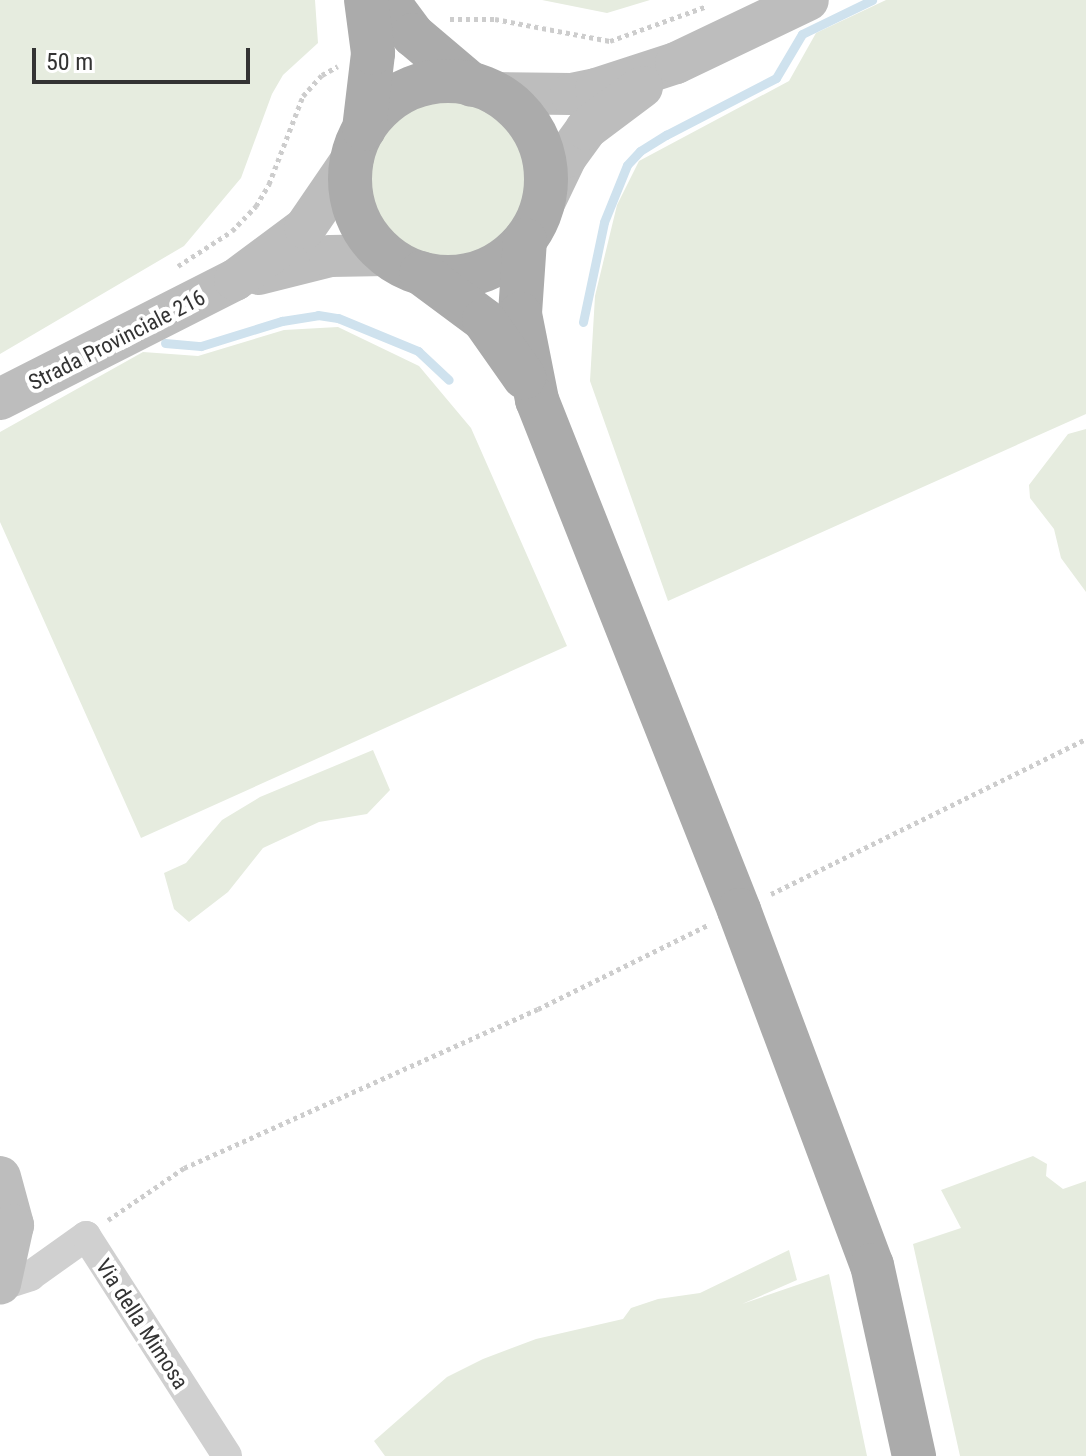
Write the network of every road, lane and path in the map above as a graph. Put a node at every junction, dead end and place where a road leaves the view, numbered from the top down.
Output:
1 (366, 0) edge
2 (387, 0) edge
3 (808, 0) edge
4 (676, 63) junction
5 (483, 89) junction
6 (358, 143) junction
7 (534, 222) junction
8 (404, 264) junction
9 (235, 280) junction
10 (0, 399) edge
11 (537, 400) junction
12 (1086, 739) edge
13 (788, 885) dead end
14 (680, 939) dead end
15 (0, 1177) edge
16 (86, 1236) junction
17 (0, 1285) edge
18 (227, 1456) edge
19 (914, 1456) edge

1 - 6 main road
2 - 5 main road
3 - 4 street
4 - 5 street
4 - 7 street
5 - 6 main road
5 - 7 main road
6 - 8 main road
6 - 9 street, Strada Provinciale 216
7 - 8 main road
7 - 11 main road
8 - 9 street, Strada Provinciale 216
8 - 11 main road
9 - 10 street, Strada Provinciale 216
11 - 19 main road
12 - 13 path
14 - 16 path
15 - 17 street
16 - 17 street, Via della Mimosa
16 - 18 street, Via della Mimosa

